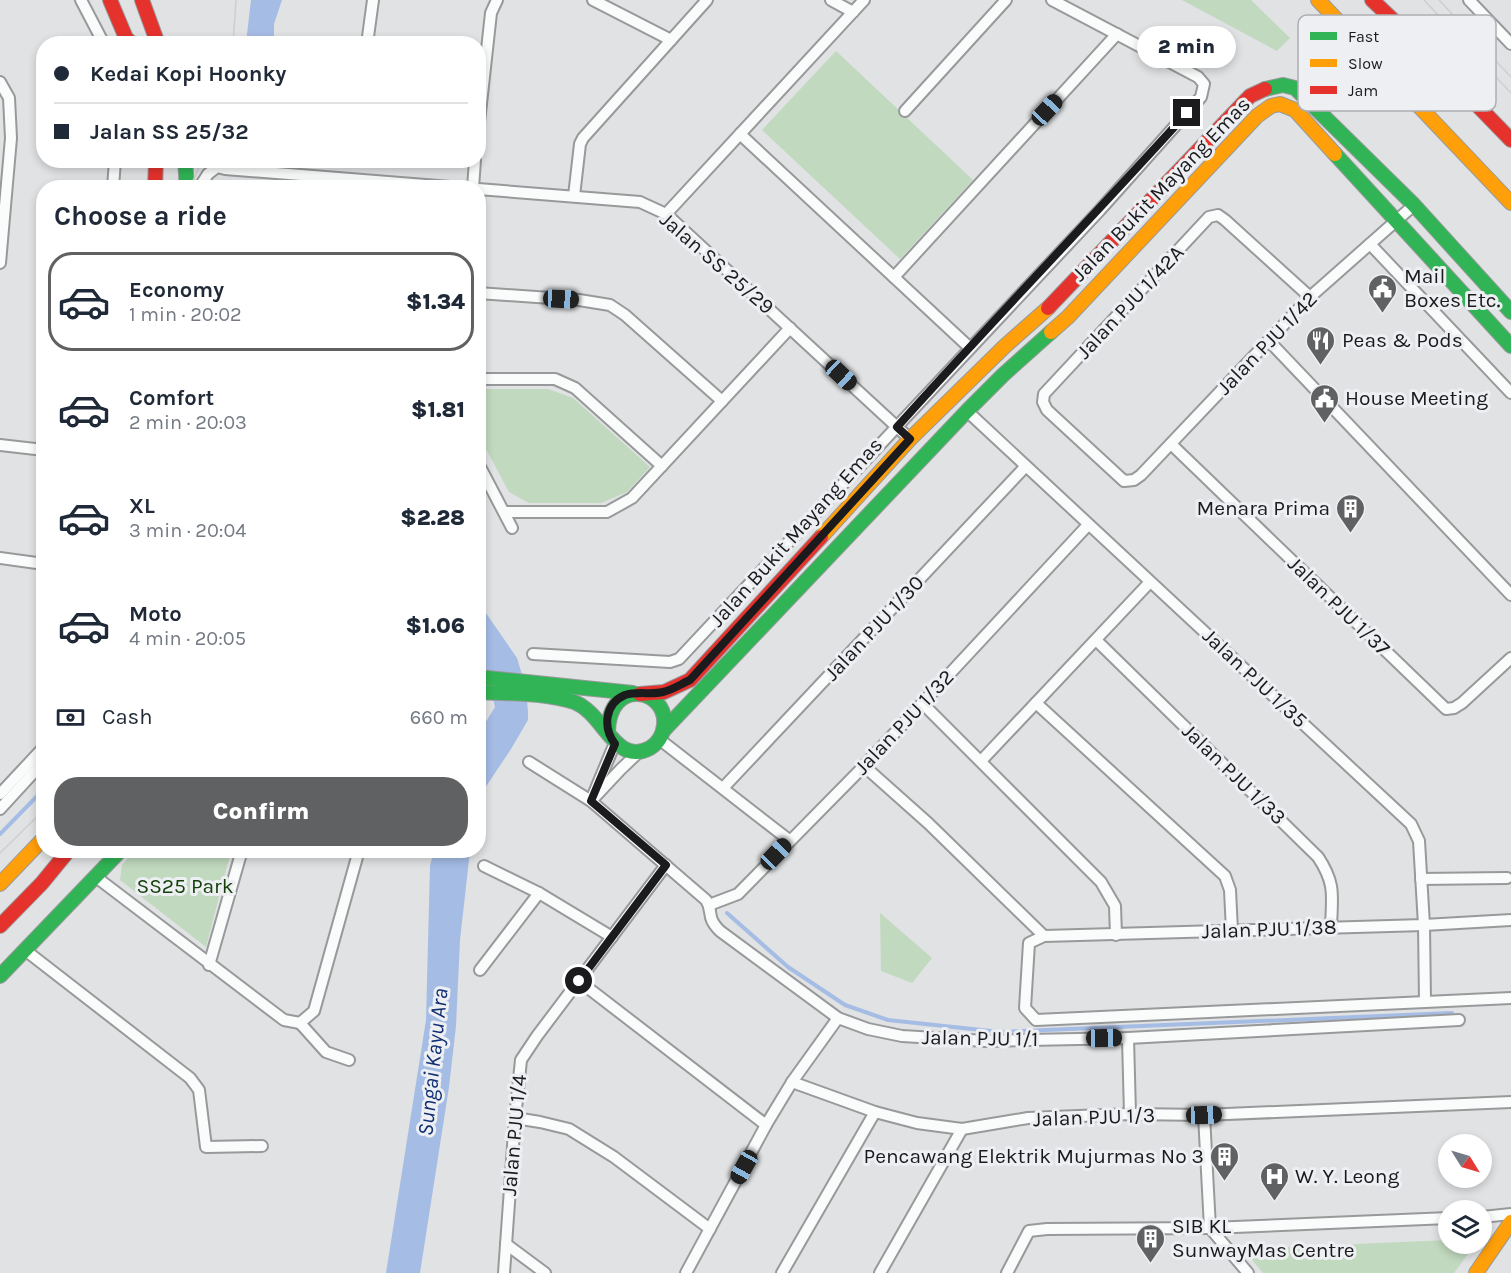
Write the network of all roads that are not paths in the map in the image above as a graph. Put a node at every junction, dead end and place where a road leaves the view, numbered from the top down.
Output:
1 (81, 0) edge
2 (110, 0) edge
3 (124, 0) edge
4 (142, 0) edge
5 (156, 0) edge
6 (373, 0) edge
7 (497, 0) edge
8 (593, 0) edge
9 (707, 0) edge
10 (831, 0) edge
11 (864, 0) edge
12 (1006, 0) edge
13 (1052, 0) edge
14 (1318, 0) edge
15 (1372, 0) edge
16 (1469, 0) edge
17 (854, 12) junction
18 (1332, 15) edge
19 (1388, 15) edge
20 (1483, 15) edge
21 (1496, 28) edge
22 (1117, 34) junction
23 (100, 36) edge
24 (125, 36) edge
25 (136, 36) edge
26 (155, 36) edge
27 (167, 36) edge
28 (369, 36) edge
29 (671, 40) junction
30 (486, 42) edge
31 (1511, 44) edge
32 (0, 82) edge
33 (1298, 91) edge
34 (905, 111) dead end
35 (1318, 111) edge
36 (1424, 111) edge
37 (1483, 111) edge
38 (741, 134) junction
39 (1511, 140) edge
40 (221, 168) joint
41 (204, 180) edge
42 (326, 180) edge
43 (486, 190) edge
44 (574, 196) junction
45 (1511, 203) edge
46 (1414, 205) junction
47 (666, 214) junction
48 (1396, 221) junction
49 (1370, 244) junction
50 (0, 263) edge
51 (894, 277) junction
52 (486, 294) edge
53 (1310, 297) junction
54 (1511, 312) edge
55 (790, 328) junction
56 (1269, 340) junction
57 (1511, 346) edge
58 (969, 347) junction
59 (486, 379) edge
60 (1511, 393) edge
61 (722, 401) junction
62 (967, 411) junction
63 (897, 427) junction
64 (910, 439) junction
65 (1171, 444) junction
66 (0, 445) edge
67 (36, 449) edge
68 (662, 466) junction
69 (1025, 468) junction
70 (486, 478) edge
71 (1124, 481) joint
72 (504, 512) junction
73 (1088, 525) junction
74 (512, 528) dead end
75 (0, 558) edge
76 (36, 563) edge
77 (1150, 582) junction
78 (1511, 595) edge
79 (1096, 640) junction
80 (533, 654) dead end
81 (1511, 658) edge
82 (486, 678) edge
83 (554, 691) junction
84 (486, 692) edge
85 (636, 694) junction
86 (922, 703) junction
87 (1036, 703) junction
88 (661, 734) junction
89 (611, 738) junction
90 (640, 751) junction
91 (36, 756) edge
92 (981, 761) junction
93 (529, 762) dead end
94 (864, 766) junction
95 (36, 770) edge
96 (723, 788) junction
97 (0, 794) edge
98 (591, 801) junction
99 (0, 809) edge
100 (789, 840) junction
101 (36, 846) edge
102 (62, 858) edge
103 (114, 858) edge
104 (240, 858) edge
105 (357, 858) edge
106 (666, 865) junction
107 (484, 866) dead end
108 (96, 877) junction
109 (1507, 878) dead end
110 (1421, 879) junction
111 (0, 884) edge
112 (539, 893) junction
113 (709, 905) junction
114 (1511, 920) edge
115 (1424, 925) junction
116 (0, 926) edge
117 (1331, 927) junction
118 (1232, 931) junction
119 (1116, 935) junction
120 (1044, 936) junction
121 (612, 937) junction
122 (1029, 943) joint
123 (25, 950) junction
124 (209, 965) junction
125 (480, 970) dead end
126 (0, 976) edge
127 (579, 981) junction
128 (1511, 998) edge
129 (1425, 1001) junction
130 (838, 1018) junction
131 (1459, 1020) dead end
132 (300, 1023) junction
133 (1128, 1038) junction
134 (349, 1060) dead end
135 (792, 1083) junction
136 (1511, 1102) edge
137 (876, 1112) junction
138 (1130, 1114) junction
139 (1204, 1115) junction
140 (515, 1118) junction
141 (766, 1125) junction
142 (962, 1129) junction
143 (262, 1146) dead end
144 (1511, 1214) edge
145 (1492, 1216) edge
146 (1438, 1218) edge
147 (1511, 1222) edge
148 (1210, 1228) junction
149 (710, 1229) junction
150 (506, 1244) junction
151 (504, 1273) edge
152 (545, 1273) edge
153 (686, 1273) edge
154 (782, 1273) edge
155 (880, 1273) edge
156 (1007, 1273) edge
157 (1248, 1273) edge
158 (1476, 1273) edge

1 - 23 street
2 - 24 main road
3 - 25 main road
4 - 26 main road
5 - 27 main road
6 - 28 street
7 - 30 street
8 - 29 street
9 - 29 street
10 - 17 street
11 - 17 street
12 - 34 street
13 - 22 street
14 - 18 main road
15 - 19 main road
16 - 20 street
17 - 38 street
21 - 31 street
22 - 51 street
22 - 58 street
29 - 44 street
32 - 50 street
33 - 64 main road, Jalan Bukit Mayang Emas
35 - 46 main road, Jalan Bukit Mayang Emas
36 - 45 main road
37 - 39 main road
38 - 47 street
38 - 51 street
40 - 41 street
40 - 42 street
43 - 44 street, Jalan SS 25/29
44 - 47 street, Jalan SS 25/29
46 - 48 street, Jalan PJU 1/42
46 - 54 main road, Jalan Bukit Mayang Emas
47 - 55 street, Jalan SS 25/29
48 - 49 street, Jalan PJU 1/42
48 - 57 main road, Jalan Bukit Mayang Emas
48 - 62 main road, Jalan Bukit Mayang Emas
49 - 53 street, Jalan PJU 1/42
49 - 60 street
51 - 58 street
52 - 61 street
53 - 56 street, Jalan PJU 1/42
53 - 71 street, Jalan PJU 1/42A
55 - 61 street
55 - 63 street, Jalan SS 25/29
56 - 65 street, Jalan PJU 1/42
56 - 78 street
58 - 63 street
59 - 68 street
61 - 68 street
62 - 69 street, Jalan PJU 1/35
62 - 88 main road, Jalan Bukit Mayang Emas
63 - 64 street, Jalan SS 25/29
63 - 80 street
64 - 85 main road, Jalan Bukit Mayang Emas
65 - 71 street, Jalan PJU 1/42
65 - 81 street, Jalan PJU 1/37
66 - 67 street
68 - 72 street
69 - 73 street, Jalan PJU 1/35
69 - 96 street, Jalan PJU 1/30
70 - 72 street
72 - 74 street
73 - 77 street, Jalan PJU 1/35
73 - 86 street, Jalan PJU 1/32
75 - 76 street
77 - 79 street
77 - 110 street, Jalan PJU 1/35
79 - 87 street
79 - 117 street, Jalan PJU 1/33
82 - 83 main road
83 - 84 main road
83 - 85 main road
83 - 89 main road
85 - 88 main road
85 - 89 main road
86 - 92 street
86 - 94 street, Jalan PJU 1/32
87 - 92 street
87 - 118 street
88 - 90 main road
88 - 96 street
89 - 90 main road
89 - 98 street
90 - 98 street
91 - 97 street
92 - 119 street
93 - 98 street, Jalan PJU 1/1
94 - 100 street, Jalan PJU 1/32
94 - 120 street
95 - 99 street
96 - 100 street
98 - 106 street, Jalan PJU 1/1
100 - 113 street, Jalan PJU 1/32
101 - 111 main road
102 - 116 main road
103 - 108 main road
104 - 124 street
105 - 132 street
106 - 113 street, Jalan PJU 1/1
106 - 121 street, Jalan PJU 1/4
107 - 112 street
108 - 123 main road
108 - 124 street
109 - 110 street
110 - 115 street, Jalan PJU 1/35
112 - 121 street
112 - 125 street
113 - 130 street, Jalan PJU 1/1
114 - 115 street, Jalan PJU 1/38
115 - 117 street, Jalan PJU 1/38
115 - 129 street, Jalan PJU 1/35
117 - 118 street, Jalan PJU 1/38
118 - 119 street, Jalan PJU 1/38
119 - 120 street, Jalan PJU 1/38
120 - 122 street, Jalan PJU 1/38
121 - 127 street, Jalan PJU 1/4
122 - 129 street, Jalan PJU 1/1
123 - 126 main road
123 - 143 street
124 - 132 street
127 - 140 street, Jalan PJU 1/4
127 - 141 street
128 - 129 street, Jalan PJU 1/1
130 - 133 street, Jalan PJU 1/1
130 - 135 street
131 - 133 street, Jalan PJU 1/1
132 - 134 street
133 - 138 street
135 - 137 street, Jalan PJU 1/3
135 - 141 street
136 - 139 street, Jalan PJU 1/3
137 - 142 street, Jalan PJU 1/3
137 - 154 street
138 - 139 street, Jalan PJU 1/3
138 - 142 street, Jalan PJU 1/3
139 - 148 street
140 - 149 street
140 - 150 street, Jalan PJU 1/4
141 - 149 street
142 - 155 street
144 - 145 street
146 - 148 street
147 - 158 main road
148 - 156 street
148 - 157 street
149 - 153 street
150 - 151 street, Jalan PJU 1/4
150 - 152 street

